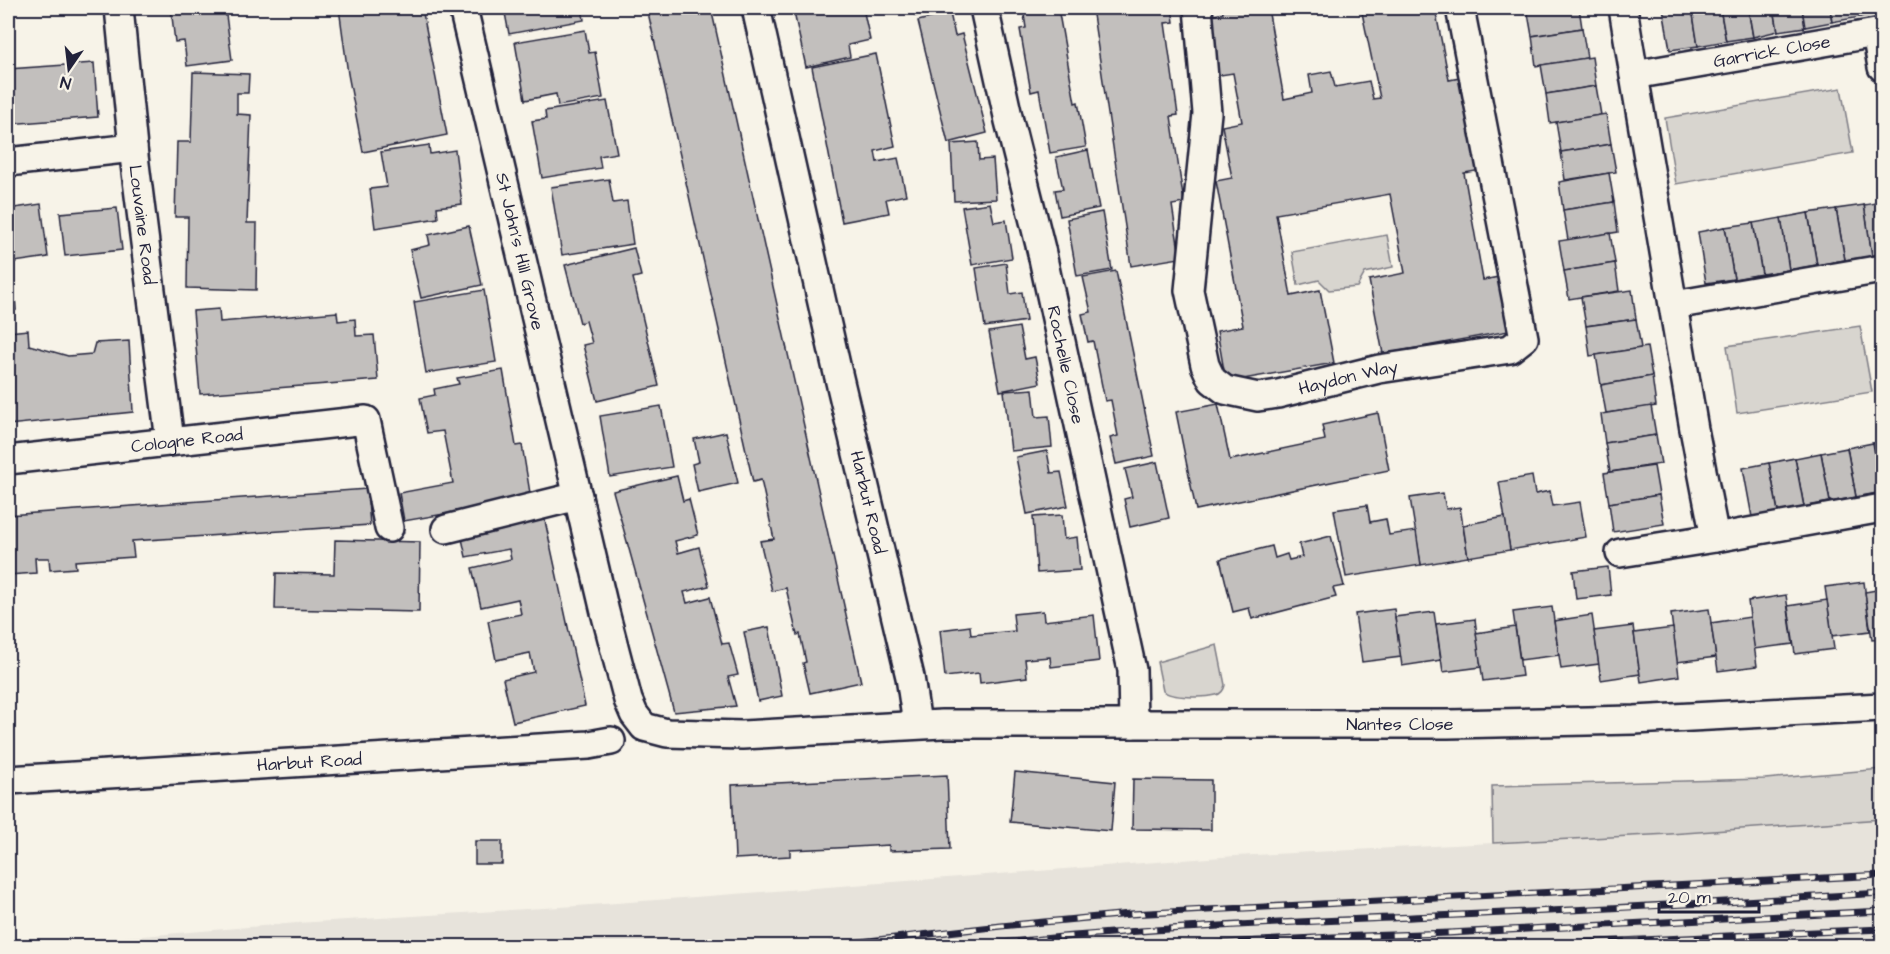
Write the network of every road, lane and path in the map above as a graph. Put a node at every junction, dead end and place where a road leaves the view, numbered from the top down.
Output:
1 (119, 8) edge
2 (463, 8) edge
3 (756, 8) edge
4 (984, 8) edge
5 (1198, 8) edge
6 (1460, 8) edge
7 (1623, 8) edge
8 (1882, 66) edge
9 (1634, 75) junction
10 (133, 148) junction
11 (8, 162) edge
12 (1882, 269) edge
13 (1674, 305) junction
14 (170, 441) junction
15 (8, 460) edge
16 (578, 496) junction
17 (1882, 508) edge
18 (389, 528) dead end
19 (446, 529) dead end
20 (1715, 538) junction
21 (1620, 553) dead end
22 (1882, 707) edge
23 (917, 724) junction
24 (1133, 724) junction
25 (611, 741) dead end
26 (8, 780) edge

1 - 10 street, Louvaine Road
2 - 16 street, St John's Hill Grove
3 - 23 street, Harbut Road
4 - 24 street, Rochelle Close
5 - 6 street, Haydon Way
7 - 9 street
8 - 9 street, Garrick Close
9 - 13 street
10 - 11 street
10 - 14 street, Louvaine Road
12 - 13 street
13 - 20 street
14 - 15 street, Cologne Road
14 - 18 street, Cologne Road
16 - 19 street
16 - 23 street, St John's Hill Grove
17 - 20 street
20 - 21 street
22 - 24 street, Nantes Close
23 - 24 street, Nantes Close
25 - 26 street, Harbut Road

